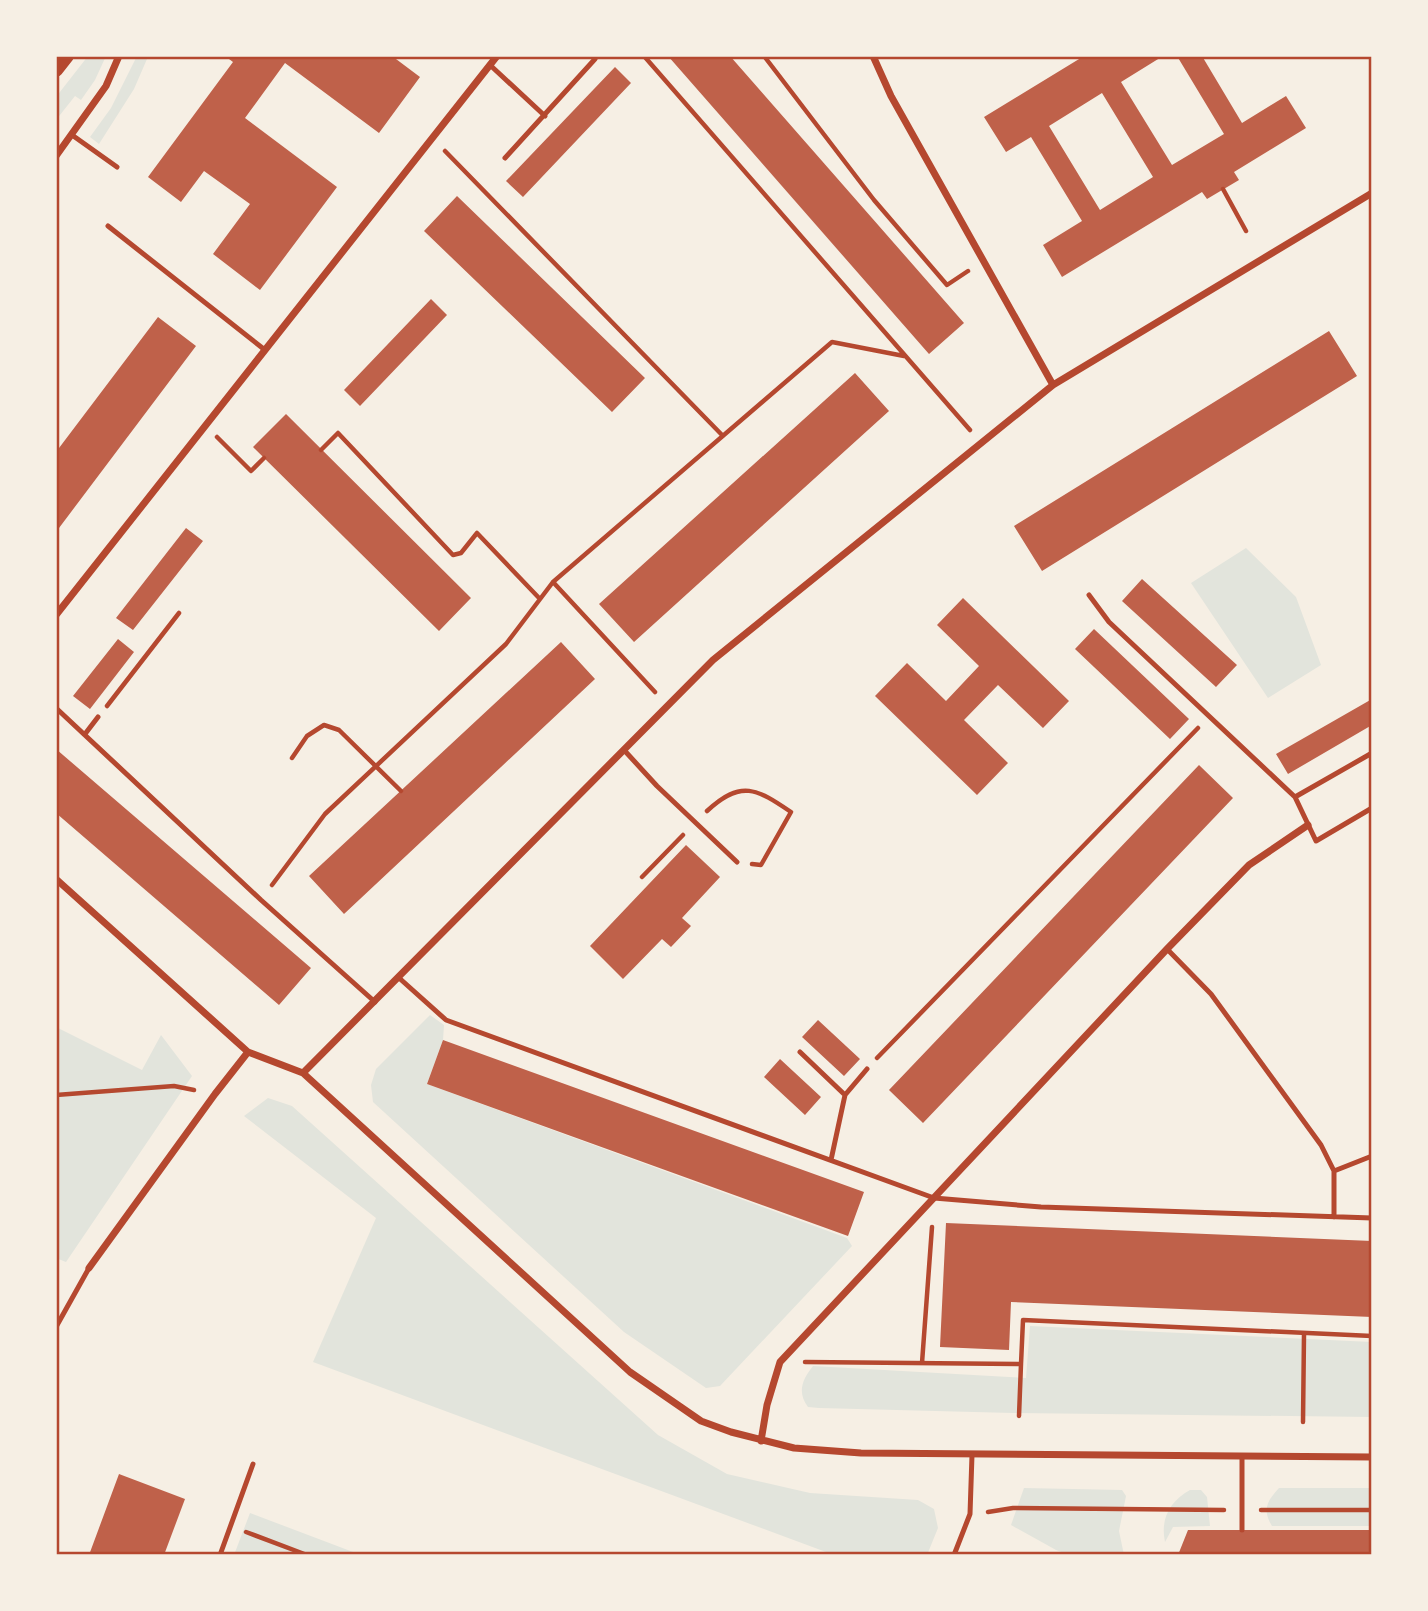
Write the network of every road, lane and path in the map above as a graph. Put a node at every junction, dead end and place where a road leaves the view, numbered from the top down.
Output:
1 (67, 56) edge
2 (119, 56) edge
3 (497, 56) edge
4 (644, 56) edge
5 (764, 56) edge
6 (873, 56) edge
7 (595, 59) dead end
8 (490, 65) junction
9 (56, 70) edge
10 (545, 116) junction
11 (72, 135) junction
12 (432, 137) junction
13 (56, 156) edge
14 (505, 158) dead end
15 (117, 167) dead end
16 (1223, 189) dead end
17 (1372, 193) edge
18 (108, 226) dead end
19 (1246, 231) dead end
20 (984, 261) junction
21 (265, 349) junction
22 (904, 356) junction
23 (1053, 385) junction
24 (206, 425) junction
25 (723, 436) junction
26 (981, 443) junction
27 (321, 450) dead end
28 (264, 458) dead end
29 (553, 582) junction
30 (1089, 595) dead end
31 (540, 599) junction
32 (179, 614) dead end
33 (56, 615) edge
34 (668, 706) junction
35 (56, 708) edge
36 (1209, 716) junction
37 (98, 717) joint
38 (85, 734) junction
39 (624, 750) junction
40 (1372, 753) edge
41 (292, 758) dead end
42 (376, 767) junction
43 (401, 791) dead end
44 (1295, 797) junction
45 (1372, 808) edge
46 (1308, 825) junction
47 (737, 862) dead end
48 (56, 879) edge
49 (261, 900) junction
50 (1167, 949) junction
51 (398, 977) junction
52 (375, 1002) junction
53 (248, 1052) junction
54 (800, 1052) dead end
55 (867, 1069) joint
56 (303, 1073) junction
57 (215, 1094) junction
58 (56, 1095) edge
59 (845, 1095) junction
60 (1372, 1156) edge
61 (831, 1160) junction
62 (1334, 1171) junction
63 (934, 1198) junction
64 (1334, 1217) junction
65 (1372, 1218) edge
66 (933, 1226) dead end
67 (89, 1268) joint
68 (56, 1327) edge
69 (1304, 1334) junction
70 (1372, 1336) edge
71 (780, 1362) junction
72 (922, 1363) junction
73 (1021, 1364) junction
74 (1019, 1416) dead end
75 (1303, 1422) dead end
76 (761, 1441) junction
77 (972, 1455) junction
78 (1242, 1457) junction
79 (1372, 1457) edge
80 (253, 1464) dead end
81 (1242, 1510) junction
82 (1372, 1510) edge
83 (970, 1514) junction
84 (230, 1527) junction
85 (1242, 1530) dead end
86 (300, 1554) edge
87 (220, 1555) edge
88 (307, 1555) edge
89 (954, 1555) edge

1 - 9 main road
2 - 11 street
3 - 8 street
4 - 22 path
5 - 20 path
6 - 20 street
7 - 10 lane
8 - 10 lane
8 - 12 street
10 - 14 lane
11 - 13 street
11 - 15 lane
12 - 21 street
12 - 25 path
16 - 19 path
17 - 23 street
18 - 21 lane
20 - 23 street
21 - 24 street
22 - 25 path
22 - 26 path
23 - 26 street
24 - 28 path
24 - 33 street
25 - 29 path
26 - 34 street
27 - 31 path
29 - 31 path
29 - 34 path
30 - 36 lane
31 - 42 path
32 - 37 path
34 - 39 street
35 - 38 lane
36 - 44 lane
36 - 55 path
37 - 38 lane
38 - 49 lane
39 - 47 lane
39 - 51 street
40 - 44 lane
41 - 42 path
42 - 43 path
42 - 49 path
44 - 46 lane
45 - 46 lane
46 - 50 street
48 - 53 street
49 - 52 lane
50 - 62 lane
50 - 63 street
51 - 52 street
51 - 61 lane
52 - 56 street
53 - 56 street
53 - 57 street
54 - 59 lane
55 - 59 lane
56 - 76 street
57 - 58 path
57 - 67 street
59 - 61 lane
60 - 62 lane
61 - 63 lane
62 - 64 lane
63 - 64 lane
63 - 71 street
64 - 65 lane
66 - 72 path
67 - 68 lane
69 - 70 path
69 - 73 path
69 - 75 path
71 - 72 path
71 - 76 street
72 - 73 path
73 - 74 path
76 - 77 street
77 - 78 street
77 - 83 lane
78 - 79 street
78 - 81 lane
80 - 84 lane
81 - 82 path
81 - 83 path
81 - 85 lane
83 - 89 lane
84 - 86 path
84 - 87 lane
86 - 88 path

